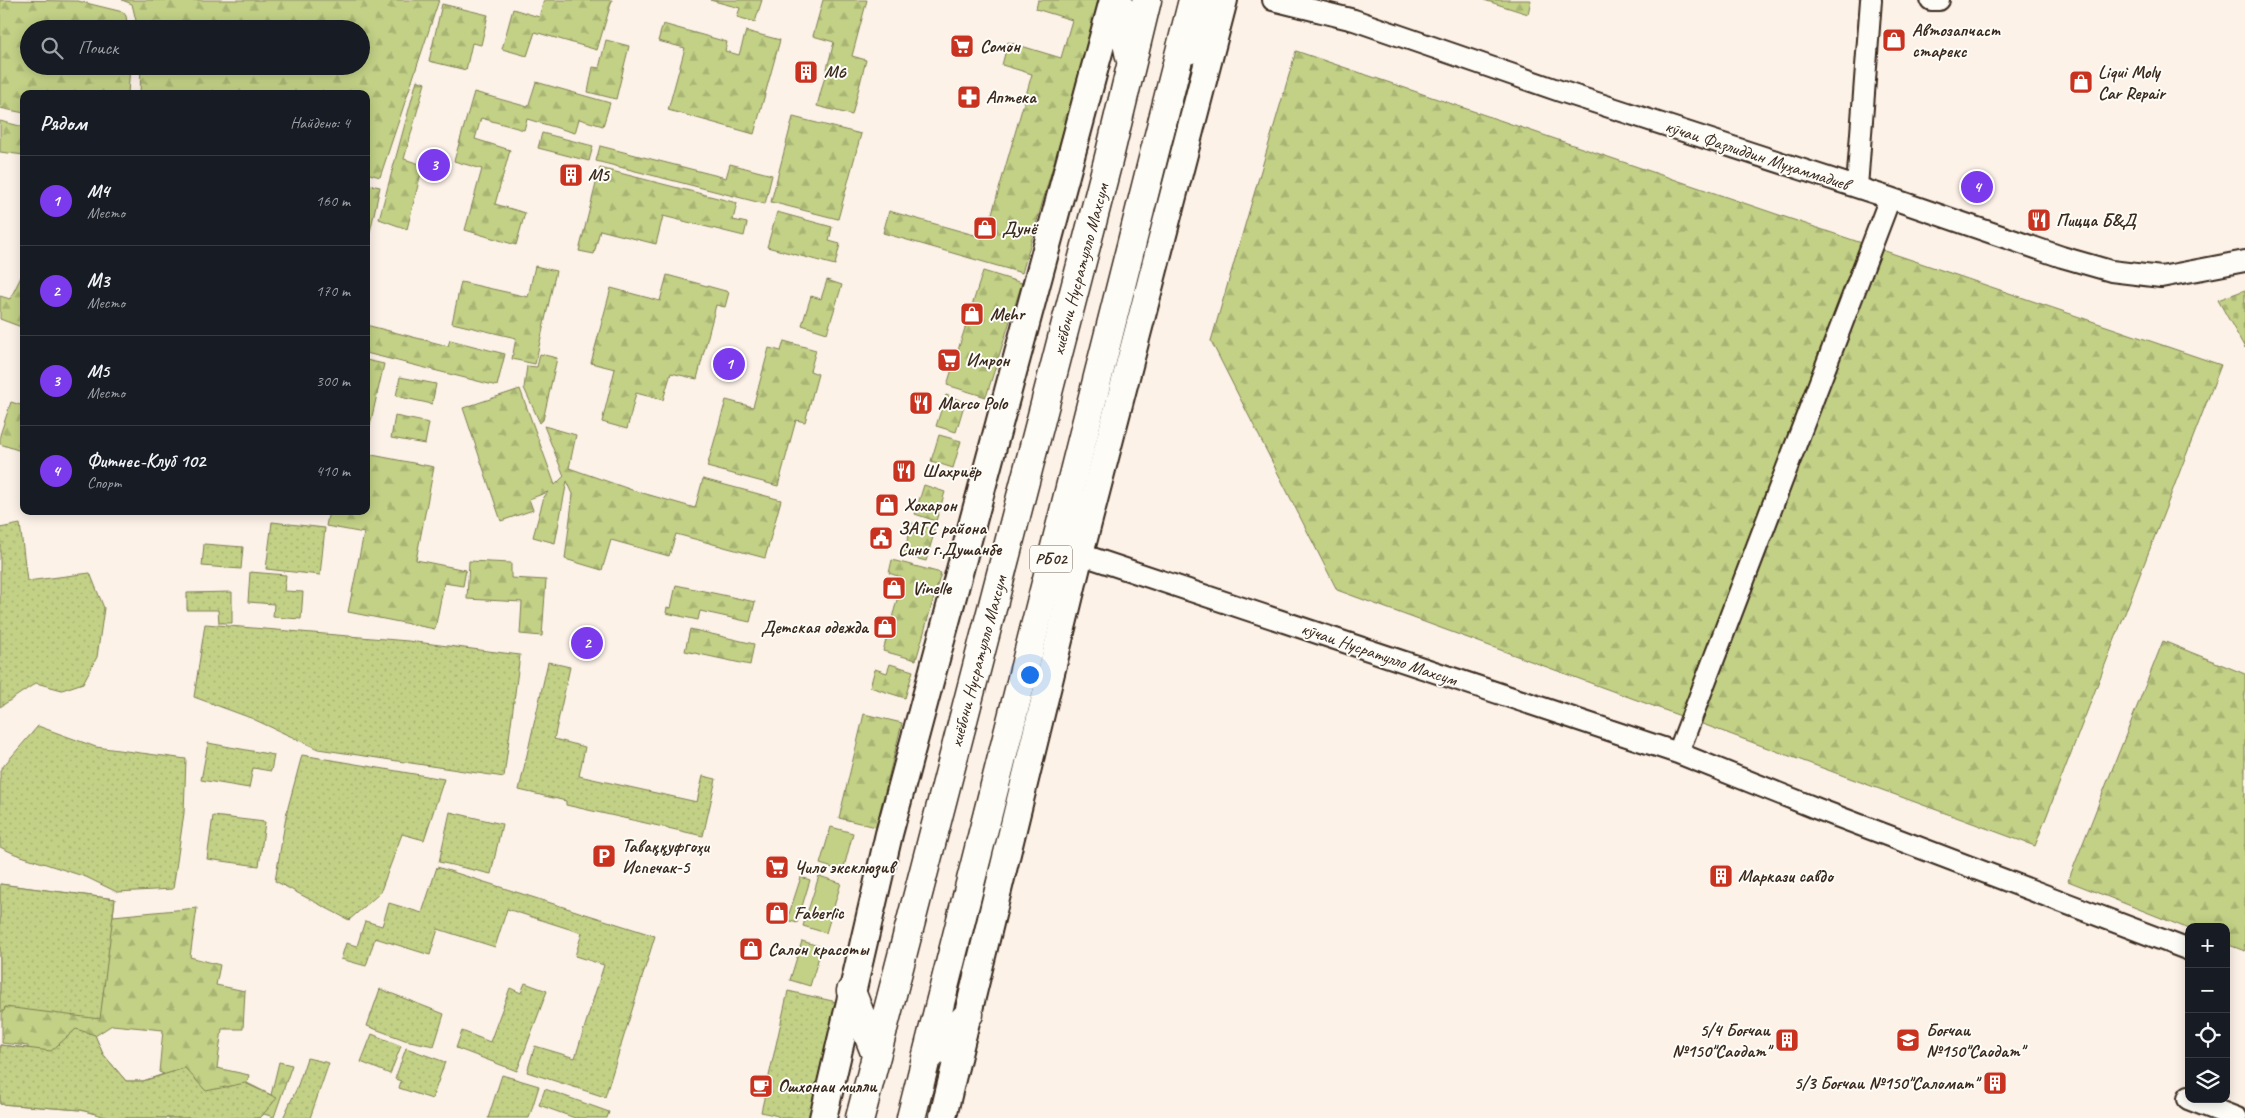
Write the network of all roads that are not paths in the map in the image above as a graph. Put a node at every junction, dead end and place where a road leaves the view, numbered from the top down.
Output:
1 (1113, 0) edge
2 (1118, 0) edge
3 (1147, 0) edge
4 (1193, 0) edge
5 (1220, 0) edge
6 (1224, 0) edge
7 (1273, 0) edge
8 (1871, 0) edge
9 (1931, 0) edge
10 (1939, 0) edge
11 (1131, 63) junction
12 (1176, 71) junction
13 (1109, 157) junction
14 (1149, 167) junction
15 (1857, 187) junction
16 (1890, 198) junction
17 (2245, 261) edge
18 (1080, 554) junction
19 (1678, 753) junction
20 (2185, 948) edge
21 (851, 991) junction
22 (969, 1014) junction
23 (876, 1055) junction
24 (926, 1060) junction
25 (2198, 1103) edge
26 (945, 1117) edge
27 (823, 1118) edge
28 (860, 1118) edge
29 (911, 1118) edge
30 (2237, 1118) edge

1 - 21 street
2 - 11 highway
3 - 11 highway, хиёбони Нусратулло Махсум / РБ02
4 - 12 highway, РБ02
5 - 12 highway
6 - 18 street
7 - 15 street, кӯчаи Фазлиддин Муҳаммадиев
8 - 15 street
9 - 10 street
11 - 13 highway, хиёбони Нусратулло Махсум / РБ02
12 - 14 highway, РБ02
13 - 14 highway
13 - 23 highway, хиёбони Нусратулло Махсум / РБ02
14 - 24 highway, РБ02
15 - 16 street, кӯчаи Фазлиддин Муҳаммадиев
16 - 17 street, кӯчаи Фазлиддин Муҳаммадиев
16 - 19 street
18 - 19 street, кӯчаи Нусратулло Махсум
18 - 22 street
19 - 20 street, кӯчаи Нусратулло Махсум
21 - 23 highway
21 - 27 street
22 - 24 highway
22 - 26 street
23 - 28 highway, хиёбони Нусратулло Махсум / РБ02
24 - 29 highway, РБ02
25 - 30 street

